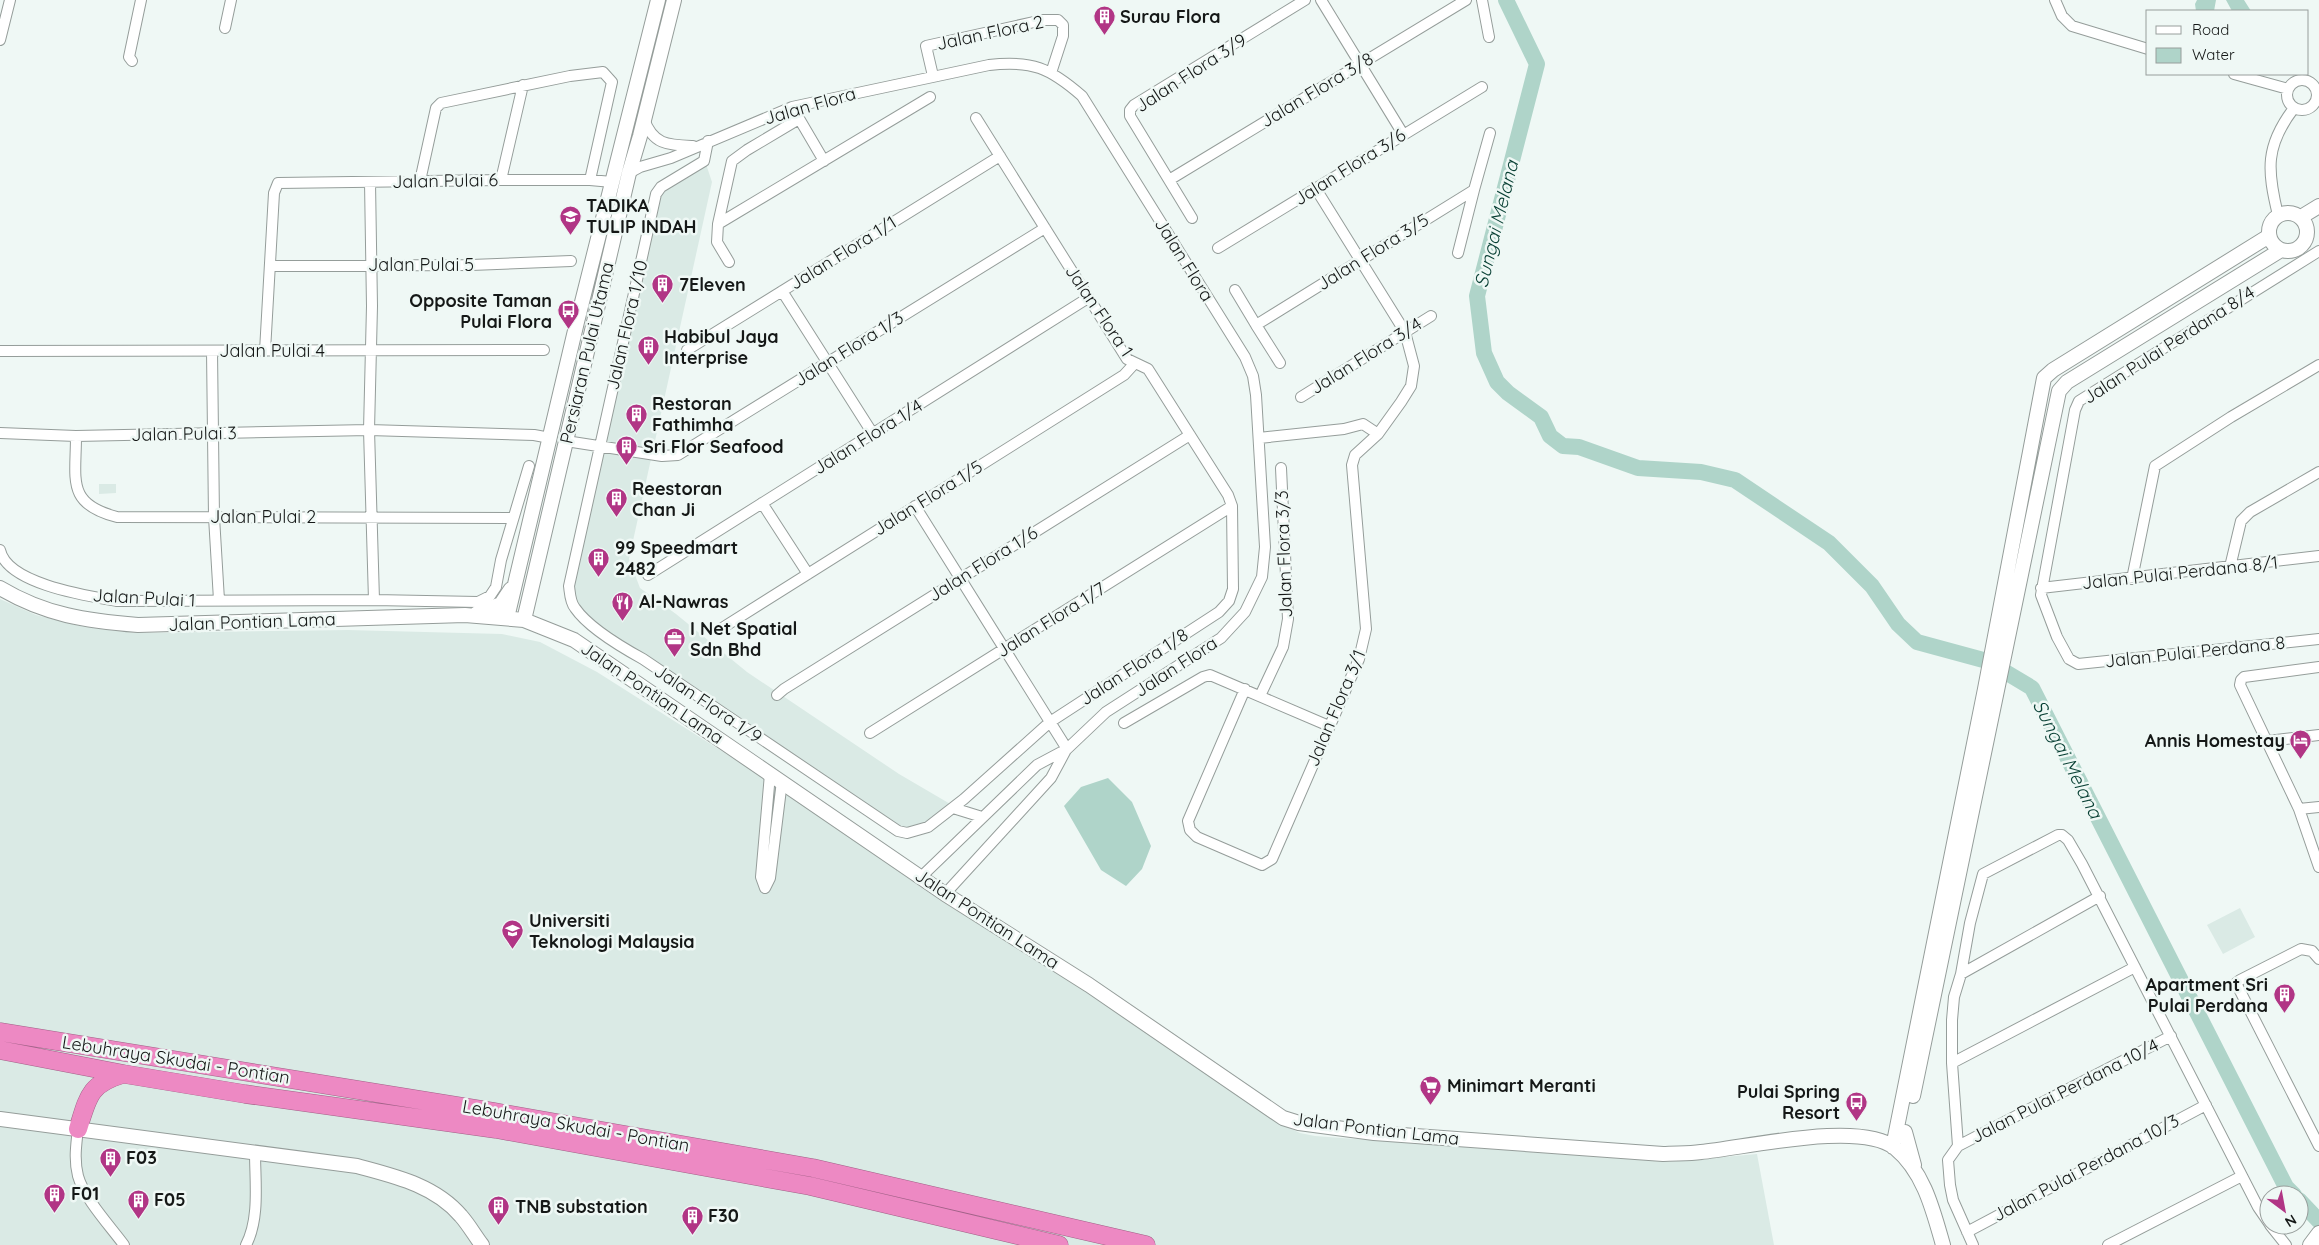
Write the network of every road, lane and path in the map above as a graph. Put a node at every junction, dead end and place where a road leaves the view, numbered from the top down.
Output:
1 (10, 0) edge
2 (141, 0) edge
3 (231, 0) edge
4 (658, 0) edge
5 (674, 0) edge
6 (1305, 0) edge
7 (1321, 0) edge
8 (1466, 0) edge
9 (1482, 0) edge
10 (2055, 0) edge
11 (224, 28) dead end
12 (1489, 37) dead end
13 (0, 40) edge
14 (2146, 48) edge
15 (132, 61) dead end
16 (1360, 64) junction
17 (1051, 73) junction
18 (2238, 75) edge
19 (933, 76) junction
20 (523, 85) junction
21 (1482, 86) dead end
22 (2288, 89) junction
23 (930, 97) dead end
24 (792, 107) junction
25 (2294, 108) junction
26 (976, 118) dead end
27 (644, 119) junction
28 (799, 119) junction
29 (1490, 133) dead end
30 (1404, 134) junction
31 (708, 141) junction
32 (695, 146) junction
33 (1000, 156) junction
34 (824, 161) junction
35 (629, 173) junction
36 (501, 180) junction
37 (590, 180) junction
38 (1169, 180) junction
39 (420, 181) junction
40 (370, 182) junction
41 (612, 182) junction
42 (1316, 189) junction
43 (1474, 190) junction
44 (2319, 206) edge
45 (2278, 215) junction
46 (2301, 217) junction
47 (1192, 218) dead end
48 (718, 224) junction
49 (1045, 228) junction
50 (2319, 229) edge
51 (2269, 236) junction
52 (2306, 237) junction
53 (1218, 248) dead end
54 (2281, 250) junction
55 (2319, 251) edge
56 (1458, 253) dead end
57 (1360, 260) junction
58 (571, 261) dead end
59 (729, 262) dead end
60 (371, 265) junction
61 (272, 266) junction
62 (1236, 290) dead end
63 (782, 291) junction
64 (1088, 298) junction
65 (1431, 316) dead end
66 (1256, 325) junction
67 (1405, 332) junction
68 (371, 350) junction
69 (544, 350) dead end
70 (687, 350) dead end
71 (0, 351) edge
72 (212, 351) junction
73 (266, 351) junction
74 (827, 363) junction
75 (1134, 363) junction
76 (1280, 363) dead end
77 (2319, 364) edge
78 (1301, 396) dead end
79 (369, 430) junction
80 (0, 433) edge
81 (213, 434) junction
82 (873, 434) junction
83 (1378, 434) junction
84 (1190, 435) junction
85 (76, 436) junction
86 (550, 438) junction
87 (1259, 438) junction
88 (566, 441) junction
89 (600, 446) junction
90 (529, 466) dead end
91 (1281, 468) dead end
92 (2319, 472) edge
93 (762, 503) junction
94 (915, 506) junction
95 (1232, 506) junction
96 (214, 517) junction
97 (371, 518) junction
98 (513, 518) junction
99 (0, 550) edge
100 (2319, 556) edge
101 (2230, 567) junction
102 (808, 574) junction
103 (518, 575) junction
104 (648, 575) dead end
105 (960, 579) junction
106 (2132, 579) junction
107 (532, 584) junction
108 (0, 588) edge
109 (2041, 588) junction
110 (219, 600) junction
111 (374, 600) junction
112 (1219, 612) joint
113 (465, 615) junction
114 (508, 618) junction
115 (524, 620) junction
116 (719, 630) dead end
117 (2319, 639) edge
118 (574, 640) junction
119 (1004, 649) junction
120 (1998, 657) junction
121 (2319, 667) edge
122 (1245, 689) junction
123 (777, 695) dead end
124 (1260, 696) junction
125 (1050, 722) junction
126 (1124, 723) dead end
127 (1329, 726) junction
128 (870, 733) dead end
129 (2319, 735) edge
130 (2268, 741) junction
131 (1067, 749) junction
132 (776, 777) junction
133 (2319, 807) edge
134 (2298, 809) junction
135 (957, 811) junction
136 (982, 817) junction
137 (960, 839) junction
138 (2319, 868) edge
139 (921, 877) junction
140 (945, 894) junction
141 (2100, 896) junction
142 (2319, 960) edge
143 (2135, 967) junction
144 (1961, 974) junction
145 (0, 1032) edge
146 (2171, 1036) junction
147 (0, 1050) edge
148 (1952, 1063) junction
149 (124, 1074) junction
150 (2206, 1105) junction
151 (0, 1119) edge
152 (1901, 1127) junction
153 (78, 1129) junction
154 (1868, 1137) junction
155 (1958, 1146) junction
156 (2319, 1146) edge
157 (1897, 1150) junction
158 (255, 1152) junction
159 (2242, 1176) junction
160 (1919, 1177) junction
161 (2259, 1208) edge
162 (1966, 1232) junction
163 (124, 1245) edge
164 (246, 1245) edge
165 (482, 1245) edge
166 (1059, 1245) edge
167 (1146, 1245) edge
168 (1943, 1245) edge
169 (1973, 1245) edge
170 (2108, 1245) edge

1 - 13 street
2 - 15 street
3 - 11 street
4 - 41 street, Persiaran Pulai Utama
5 - 27 street, Persiaran Pulai Utama
6 - 38 street, Jalan Flora 3/9
7 - 16 street
8 - 16 street, Jalan Flora 3/8
9 - 12 street
10 - 14 street
16 - 30 street
16 - 38 street, Jalan Flora 3/8
17 - 19 street, Jalan Flora
17 - 19 street, Jalan Flora 2
17 - 87 street, Jalan Flora
18 - 22 street
19 - 24 street, Jalan Flora
20 - 36 street
20 - 37 street
20 - 39 street
21 - 30 street, Jalan Flora 3/6
22 - 25 street
22 - 25 street
23 - 34 street
24 - 28 street
24 - 31 street, Jalan Flora
25 - 45 street
26 - 33 street, Jalan Flora 1
27 - 32 street, Jalan Flora
27 - 35 street, Persiaran Pulai Utama
28 - 34 street
28 - 48 street
29 - 43 street
30 - 42 street, Jalan Flora 3/6
31 - 32 street, Jalan Flora
31 - 89 street, Jalan Flora 1/10
32 - 35 street, Jalan Flora
33 - 49 street, Jalan Flora 1
33 - 63 street, Jalan Flora 1/1
34 - 48 street
35 - 88 street, Persiaran Pulai Utama
36 - 37 street, Jalan Pulai 6
36 - 39 street, Jalan Pulai 6
37 - 41 street, Jalan Pulai 6
38 - 47 street, Jalan Flora 3/9
39 - 40 street, Jalan Pulai 6
40 - 60 street
40 - 61 street, Jalan Pulai 6
41 - 86 street, Persiaran Pulai Utama
42 - 53 street, Jalan Flora 3/6
42 - 57 street, Jalan Flora 3/1
43 - 56 street
43 - 57 street, Jalan Flora 3/5
44 - 46 street
45 - 46 street
45 - 51 street
46 - 52 street
48 - 59 street
49 - 64 street, Jalan Flora 1
49 - 74 street, Jalan Flora 1/3
50 - 52 street
51 - 54 street
51 - 120 street
52 - 54 street
54 - 120 street
55 - 109 street, Jalan Pulai Perdana 8/4
57 - 66 street, Jalan Flora 3/5
57 - 67 street, Jalan Flora 3/1
58 - 60 street, Jalan Pulai 5
60 - 61 street, Jalan Pulai 5
60 - 68 street
61 - 73 street
62 - 66 street
63 - 70 street, Jalan Flora 1/1
63 - 74 street
64 - 75 street, Jalan Flora 1
64 - 82 street, Jalan Flora 1/4
65 - 67 street, Jalan Flora 3/4
66 - 76 street
67 - 78 street, Jalan Flora 3/4
67 - 83 street, Jalan Flora 3/1
68 - 69 street, Jalan Pulai 4
68 - 73 street, Jalan Pulai 4
68 - 79 street
71 - 72 street, Jalan Pulai 4
72 - 73 street, Jalan Pulai 4
72 - 81 street
74 - 82 street
74 - 89 street, Jalan Flora 1/3
75 - 84 street, Jalan Flora 1
75 - 94 street, Jalan Flora 1/5
77 - 106 street
79 - 81 street, Jalan Pulai 3
79 - 86 street, Jalan Pulai 3
79 - 97 street
80 - 85 street, Jalan Pulai 3
81 - 85 street, Jalan Pulai 3
81 - 96 street
82 - 93 street, Jalan Flora 1/4
83 - 87 street
83 - 127 street, Jalan Flora 3/1
84 - 95 street, Jalan Flora 1
84 - 105 street, Jalan Flora 1/6
85 - 96 street, Jalan Pulai 2
86 - 88 street
86 - 103 street, Persiaran Pulai Utama
87 - 131 street, Jalan Flora
88 - 89 street, Jalan Flora 1/3
88 - 107 street, Persiaran Pulai Utama
89 - 135 street, Jalan Flora 1/9
90 - 98 street, Jalan Pulai 1
91 - 124 street, Jalan Flora 3/3
92 - 101 street
93 - 102 street
93 - 104 street, Jalan Flora 1/4
94 - 102 street, Jalan Flora 1/5
94 - 105 street
95 - 112 street, Jalan Flora 1
95 - 119 street, Jalan Flora 1/7
96 - 97 street, Jalan Pulai 2
96 - 110 street
97 - 98 street, Jalan Pulai 2
97 - 111 street
98 - 111 street, Jalan Pulai 1
99 - 110 street, Jalan Pulai 1
100 - 101 street, Jalan Pulai Perdana 8/1
101 - 106 street, Jalan Pulai Perdana 8/1
102 - 116 street, Jalan Flora 1/5
103 - 113 street
103 - 114 street, Persiaran Pulai Utama
105 - 119 street
105 - 123 street, Jalan Flora 1/6
106 - 109 street, Jalan Pulai Perdana 8/1
107 - 115 street, Persiaran Pulai Utama
107 - 118 street
108 - 113 street, Jalan Pontian Lama
109 - 117 street, Jalan Pulai Perdana 8
110 - 111 street, Jalan Pulai 1
112 - 125 street, Jalan Flora 1/8
113 - 114 street, Jalan Pontian Lama
114 - 115 street, Jalan Pontian Lama
115 - 118 street, Jalan Pontian Lama
118 - 132 street, Jalan Pontian Lama
119 - 125 street
119 - 128 street, Jalan Flora 1/7
120 - 152 street
121 - 130 street
122 - 124 street
122 - 126 street
122 - 127 street, Jalan Flora 3/1
124 - 127 street
125 - 131 street
125 - 135 street, Jalan Flora 1/9
129 - 130 street
130 - 134 street
131 - 136 street, Jalan Flora
131 - 140 street, Jalan Flora
132 - 132 street
132 - 139 street, Jalan Pontian Lama
133 - 134 street
134 - 138 street
135 - 136 street
135 - 137 street
136 - 137 street, Jalan Flora
137 - 139 street, Jalan Flora
139 - 140 street, Jalan Pontian Lama
140 - 154 street, Jalan Pontian Lama
141 - 143 street
141 - 144 street
141 - 144 street
142 - 156 street
143 - 146 street
143 - 148 street
144 - 148 street
145 - 167 highway, Lebuhraya Skudai - Pontian
146 - 150 street
146 - 155 street, Jalan Pulai Perdana 10/4
147 - 149 highway, Lebuhraya Skudai - Pontian
148 - 155 street
149 - 153 highway
149 - 166 highway, Lebuhraya Skudai - Pontian
150 - 159 street
150 - 162 street, Jalan Pulai Perdana 10/3
151 - 153 street
152 - 154 street
152 - 157 street
152 - 160 street
153 - 158 street
153 - 163 street
154 - 157 street, Jalan Pontian Lama
155 - 162 street
157 - 160 street
158 - 164 street
158 - 165 street
159 - 161 street
159 - 170 street
160 - 168 street
162 - 169 street

